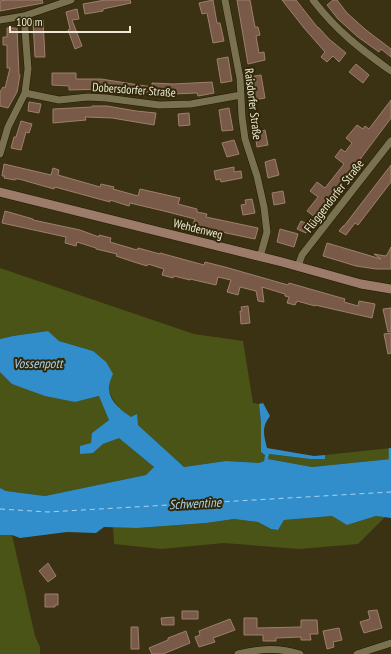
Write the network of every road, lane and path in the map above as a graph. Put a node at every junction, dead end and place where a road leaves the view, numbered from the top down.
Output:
1 (71, 0) edge
2 (225, 0) edge
3 (313, 0) edge
4 (24, 16) junction
5 (0, 20) edge
6 (391, 71) edge
7 (25, 93) junction
8 (241, 95) junction
9 (391, 141) edge
10 (0, 154) edge
11 (0, 192) edge
12 (260, 257) junction
13 (298, 266) junction
14 (391, 289) edge
15 (391, 642) edge
16 (238, 654) edge
17 (300, 654) edge
18 (358, 654) edge

1 - 4 street
2 - 8 street, Raisdorfer Straße
3 - 6 street
4 - 5 street
4 - 7 street
7 - 8 street, Dobersdorfer Straße
7 - 10 street
8 - 12 street, Raisdorfer Straße
9 - 13 street, Flüggendorfer Straße
11 - 12 main road, Wehdenweg
12 - 13 main road, Wehdenweg
13 - 14 main road, Wehdenweg
15 - 18 street
16 - 17 street

